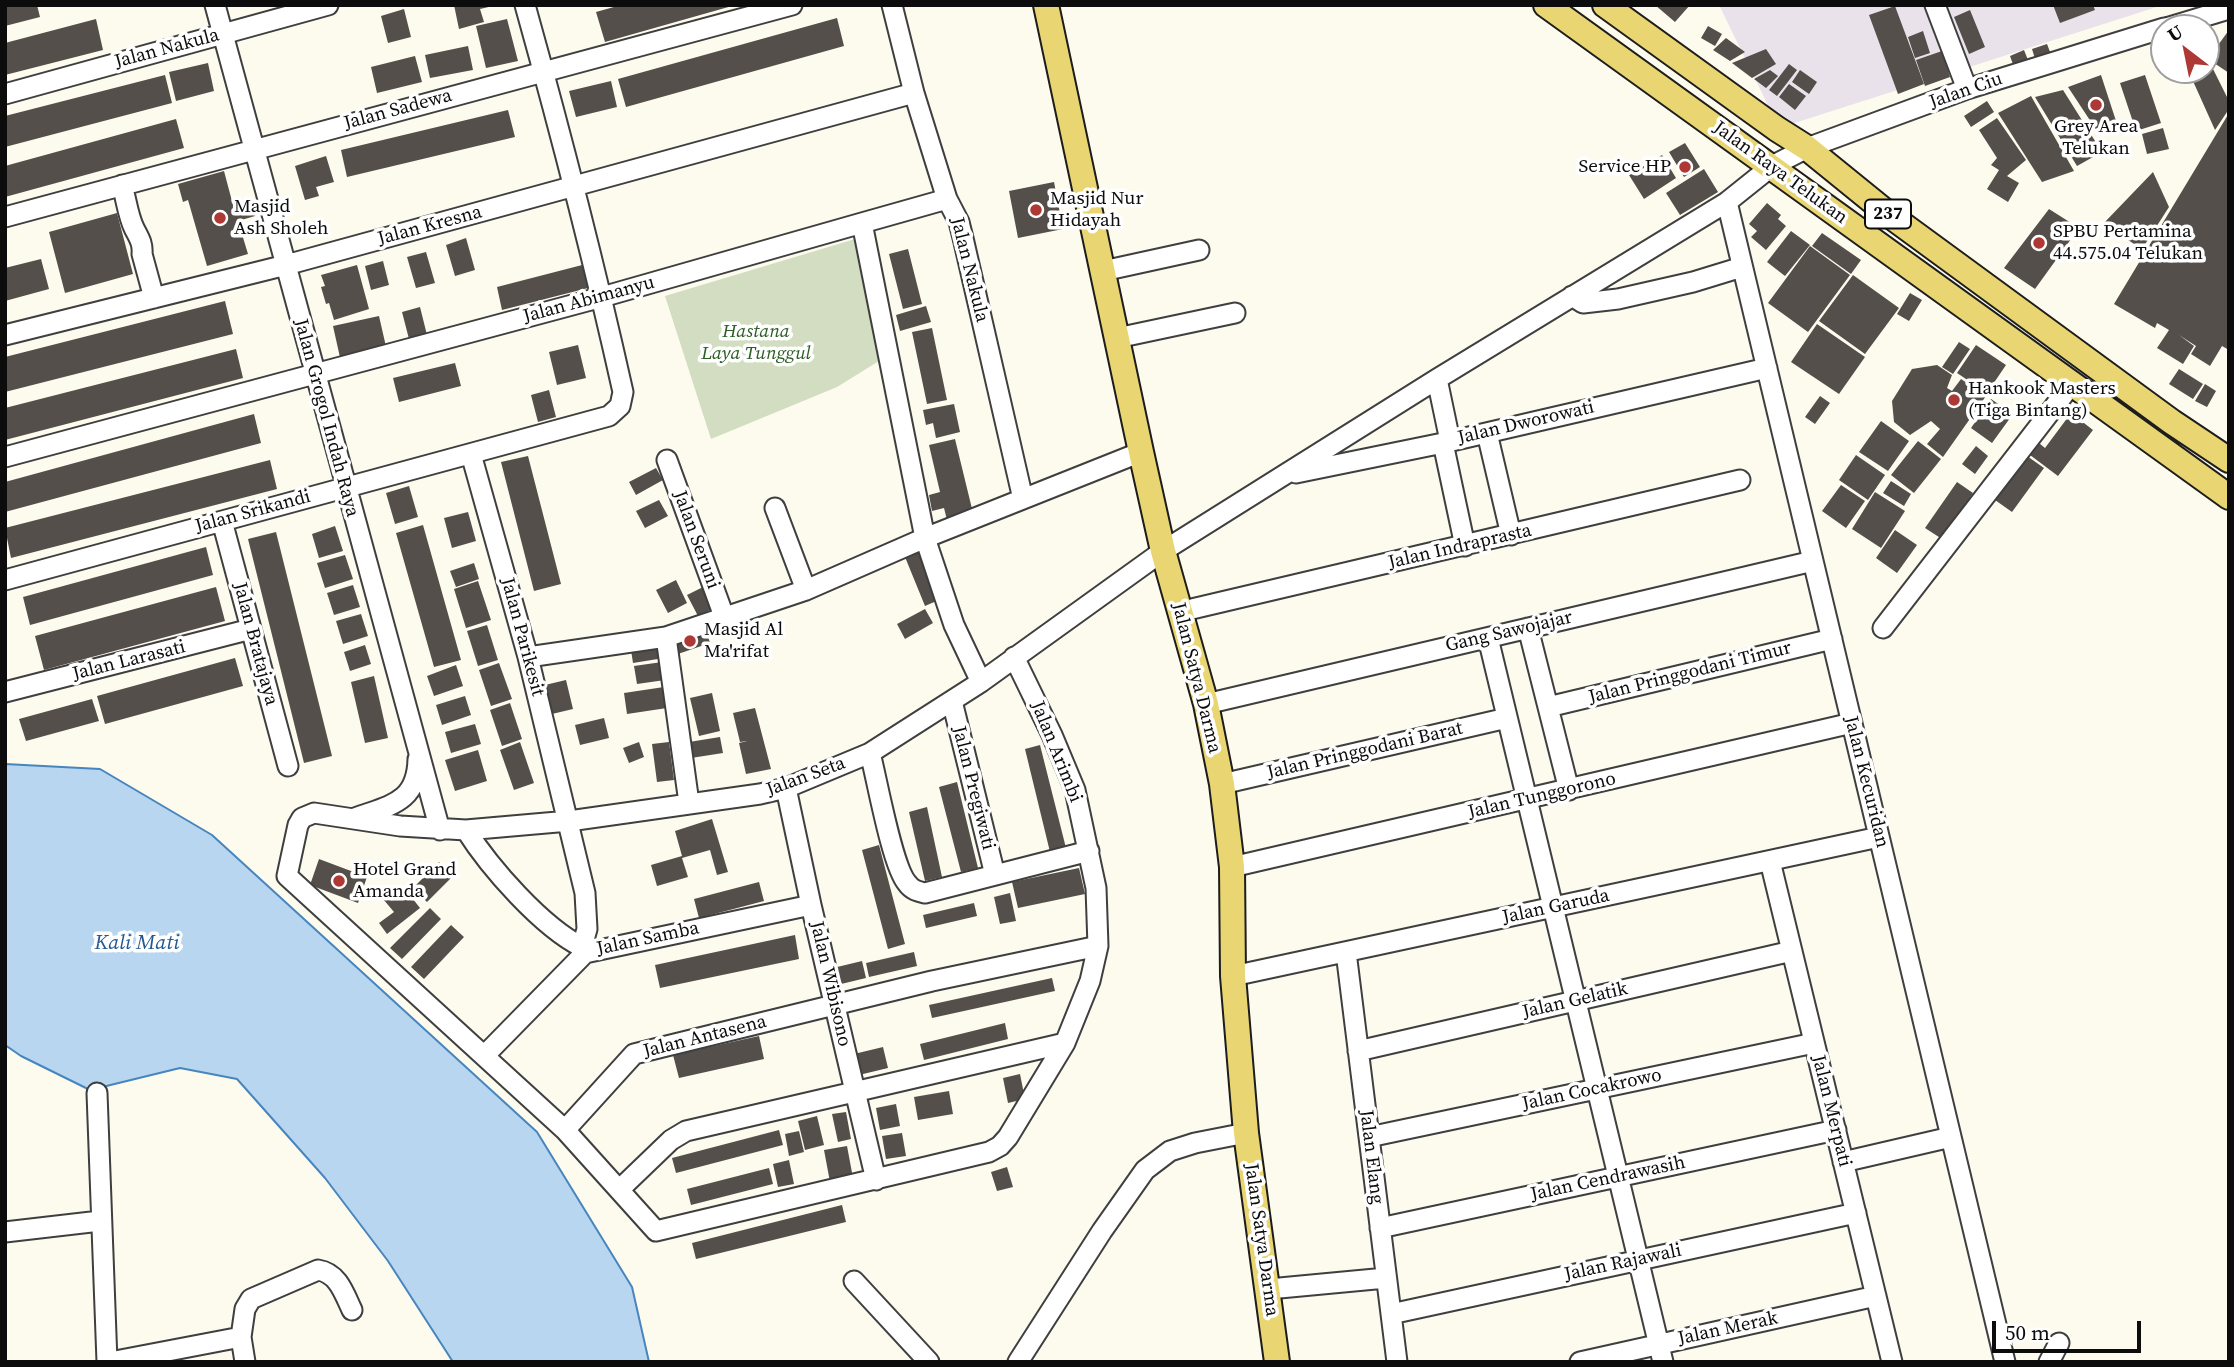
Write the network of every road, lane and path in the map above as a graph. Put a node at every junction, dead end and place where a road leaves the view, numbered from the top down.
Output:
1 (215, 5) edge
2 (328, 5) edge
3 (525, 5) edge
4 (792, 5) edge
5 (892, 5) edge
6 (1046, 5) edge
7 (1546, 5) edge
8 (1605, 5) edge
9 (1935, 5) edge
10 (2229, 9) edge
11 (2212, 14) edge
12 (2150, 33) edge
13 (223, 34) junction
14 (543, 71) junction
15 (1967, 89) junction
16 (915, 93) junction
17 (5, 94) edge
18 (1807, 148) junction
19 (254, 149) junction
20 (1772, 166) junction
21 (122, 185) junction
22 (575, 187) junction
23 (947, 199) junction
24 (1727, 202) junction
25 (5, 218) edge
26 (862, 223) junction
27 (1199, 250) dead end
28 (286, 265) junction
29 (1742, 267) junction
30 (1103, 271) junction
31 (1572, 296) junction
32 (602, 297) junction
33 (154, 298) junction
34 (1235, 313) dead end
35 (5, 335) edge
36 (1117, 338) junction
37 (1767, 368) junction
38 (314, 374) junction
39 (1437, 379) junction
40 (2071, 385) junction
41 (1487, 433) junction
42 (1447, 442) junction
43 (1141, 453) junction
44 (471, 454) junction
45 (5, 457) edge
46 (667, 460) dead end
47 (2229, 460) edge
48 (1285, 475) junction
49 (1740, 480) dead end
50 (345, 487) junction
51 (2229, 497) edge
52 (1023, 499) junction
53 (775, 508) dead end
54 (222, 521) junction
55 (1511, 535) junction
56 (925, 538) junction
57 (1465, 546) junction
58 (1163, 551) junction
59 (1813, 561) junction
60 (5, 580) edge
61 (806, 590) junction
62 (1179, 612) junction
63 (725, 619) junction
64 (1528, 628) junction
65 (1883, 628) dead end
66 (251, 629) junction
67 (666, 637) junction
68 (1488, 638) junction
69 (1832, 639) junction
70 (528, 657) junction
71 (1014, 657) junction
72 (981, 682) junction
73 (6, 692) edge
74 (952, 701) junction
75 (1206, 704) junction
76 (1548, 707) junction
77 (1507, 718) junction
78 (1852, 723) junction
79 (418, 750) junction
80 (870, 753) junction
81 (288, 766) dead end
82 (1222, 784) junction
83 (786, 788) junction
84 (1569, 790) junction
85 (1526, 799) junction
86 (689, 803) junction
87 (351, 819) junction
88 (569, 821) junction
89 (440, 830) junction
90 (466, 830) junction
91 (1879, 837) junction
92 (1089, 851) junction
93 (1770, 861) junction
94 (1232, 867) junction
95 (995, 875) junction
96 (811, 905) junction
97 (1553, 908) junction
98 (1098, 946) junction
99 (583, 950) junction
100 (1792, 951) junction
101 (1346, 952) junction
102 (1234, 975) junction
103 (1575, 1001) junction
104 (834, 1005) junction
105 (1065, 1043) junction
106 (1814, 1043) junction
107 (1358, 1051) junction
108 (485, 1055) junction
109 (1597, 1089) junction
110 (97, 1093) dead end
111 (855, 1093) junction
112 (565, 1130) junction
113 (1836, 1130) junction
114 (1246, 1133) junction
115 (1369, 1137) junction
116 (1951, 1138) junction
117 (1843, 1162) junction
118 (1618, 1177) junction
119 (876, 1180) junction
120 (620, 1189) junction
121 (1856, 1213) junction
122 (100, 1221) junction
123 (1380, 1228) junction
124 (5, 1232) edge
125 (1638, 1260) junction
126 (1386, 1278) junction
127 (854, 1281) dead end
128 (1269, 1289) junction
129 (1876, 1296) junction
130 (352, 1310) dead end
131 (1391, 1314) junction
132 (241, 1338) junction
133 (2059, 1343) dead end
134 (1661, 1353) edge
135 (108, 1362) edge
136 (245, 1362) edge
137 (929, 1362) edge
138 (1018, 1362) edge
139 (1277, 1362) edge
140 (1397, 1362) edge
141 (1580, 1362) edge
142 (1892, 1362) edge
143 (2005, 1362) edge
144 (2049, 1362) edge

1 - 13 street, Jalan Grogol Indah Raya
2 - 13 street, Jalan Nakula
3 - 14 street
4 - 14 street, Jalan Sadewa
5 - 16 street, Jalan Nakula
6 - 30 main road, Jalan Satya Darma
7 - 20 main road, Jalan Raya Telukan / 237
8 - 18 main road, Jalan Raya Telukan / 237
9 - 15 street
10 - 11 street, Jalan Ciu
12 - 15 street, Jalan Ciu
13 - 17 street, Jalan Nakula
13 - 19 street, Jalan Grogol Indah Raya
14 - 19 street, Jalan Sadewa
14 - 22 street
15 - 18 street, Jalan Ciu
16 - 22 street, Jalan Kresna
16 - 23 street, Jalan Nakula
18 - 20 street, Jalan Ciu
18 - 47 main road, Jalan Raya Telukan / 237
19 - 21 street, Jalan Sadewa
19 - 28 street, Jalan Grogol Indah Raya
20 - 24 street, Jalan Ciu
20 - 40 main road, Jalan Raya Telukan / 237
21 - 25 street, Jalan Sadewa
21 - 33 street
22 - 28 street, Jalan Kresna
22 - 32 street
23 - 26 street, Jalan Abimanyu
23 - 52 street, Jalan Nakula
24 - 29 street, Jalan Kecuridan
24 - 31 street, Jalan Ciu
26 - 32 street, Jalan Abimanyu
26 - 56 street
27 - 30 street
28 - 33 street, Jalan Kresna
28 - 38 street, Jalan Grogol Indah Raya
29 - 31 street
29 - 37 street, Jalan Kecuridan
30 - 36 main road, Jalan Satya Darma
31 - 39 street, Jalan Ciu
32 - 38 street, Jalan Abimanyu
32 - 44 street, Jalan Srikandi
33 - 35 street, Jalan Kresna
34 - 36 street
36 - 43 main road, Jalan Satya Darma
37 - 41 street, Jalan Dworowati
37 - 59 street, Jalan Kecuridan
38 - 45 street, Jalan Abimanyu
38 - 50 street, Jalan Grogol Indah Raya
39 - 42 street
39 - 48 street, Jalan Seta
40 - 51 main road, Jalan Raya Telukan / 237
40 - 65 street
41 - 42 street, Jalan Dworowati
41 - 55 street
42 - 48 street, Jalan Dworowati
42 - 57 street
43 - 52 street
43 - 58 main road, Jalan Satya Darma
44 - 50 street, Jalan Srikandi
44 - 70 street, Jalan Parikesit
46 - 63 street, Jalan Seruni
48 - 58 street, Jalan Seta
49 - 55 street, Jalan Indraprasta
50 - 54 street, Jalan Srikandi
50 - 79 street, Jalan Grogol Indah Raya
52 - 56 street
53 - 61 street
54 - 60 street, Jalan Srikandi
54 - 66 street, Jalan Bratajaya
55 - 57 street, Jalan Indraprasta
56 - 61 street
56 - 72 street
57 - 62 street, Jalan Indraprasta
58 - 62 main road, Jalan Satya Darma
58 - 71 street, Jalan Seta
59 - 64 street, Gang Sawojajar
59 - 69 street, Jalan Kecuridan
61 - 63 street
62 - 75 main road, Jalan Satya Darma
63 - 67 street
64 - 68 street, Gang Sawojajar
64 - 76 street
66 - 73 street, Jalan Larasati
66 - 81 street, Jalan Bratajaya
67 - 70 street
67 - 86 street
68 - 75 street, Gang Sawojajar
68 - 77 street
69 - 76 street, Jalan Pringgodani Timur
69 - 78 street, Jalan Kecuridan
70 - 88 street, Jalan Parikesit
71 - 72 street, Jalan Seta
71 - 92 street, Jalan Arimbi
72 - 74 street, Jalan Seta
74 - 80 street, Jalan Seta
74 - 95 street, Jalan Pregiwati
75 - 82 main road, Jalan Satya Darma
76 - 84 street
77 - 82 street, Jalan Pringgodani Barat
77 - 85 street
78 - 84 street, Jalan Tunggorono
78 - 91 street, Jalan Kecuridan
79 - 87 street
79 - 89 street, Jalan Grogol Indah Raya
80 - 83 street, Jalan Seta
80 - 95 street
82 - 94 main road, Jalan Satya Darma
83 - 86 street, Jalan Seta
83 - 96 street, Jalan Wibisono
84 - 85 street, Jalan Tunggorono
85 - 94 street, Jalan Tunggorono
85 - 97 street
86 - 88 street, Jalan Seta
87 - 89 street, Jalan Seta
87 - 108 street, Jalan Seta
88 - 90 street, Jalan Seta
88 - 99 street, Jalan Parikesit
89 - 90 street, Jalan Seta
90 - 99 street
91 - 93 street, Jalan Garuda
91 - 116 street, Jalan Kecuridan
92 - 95 street
92 - 98 street, Jalan Arimbi
93 - 97 street, Jalan Garuda
93 - 100 street, Jalan Merpati
94 - 102 main road, Jalan Satya Darma
96 - 99 street, Jalan Samba
96 - 104 street, Jalan Wibisono
97 - 101 street, Jalan Garuda
97 - 103 street
98 - 104 street, Jalan Antasena
98 - 105 street, Jalan Arimbi
99 - 108 street, Jalan Samba
100 - 103 street, Jalan Gelatik
100 - 106 street, Jalan Merpati
101 - 102 street, Jalan Garuda
101 - 107 street, Jalan Elang
102 - 114 main road, Jalan Satya Darma
103 - 107 street, Jalan Gelatik
103 - 109 street
104 - 111 street, Jalan Wibisono
104 - 112 street, Jalan Antasena
105 - 111 street
105 - 119 street, Jalan Arimbi
106 - 109 street, Jalan Cocakrowo
106 - 113 street, Jalan Merpati
107 - 115 street, Jalan Elang
108 - 112 street
109 - 115 street, Jalan Cocakrowo
109 - 118 street
110 - 122 street
111 - 119 street, Jalan Wibisono
111 - 120 street
112 - 120 street
113 - 117 street, Jalan Merpati
113 - 118 street, Jalan Cendrawasih
114 - 128 main road, Jalan Satya Darma
114 - 138 street
115 - 123 street, Jalan Elang
116 - 117 street
116 - 143 street, Jalan Kecuridan
117 - 121 street, Jalan Merpati
118 - 123 street, Jalan Cendrawasih
118 - 125 street
119 - 120 street, Jalan Arimbi
121 - 125 street, Jalan Rajawali
121 - 129 street, Jalan Merpati
122 - 124 street
122 - 135 street
123 - 126 street, Jalan Elang
125 - 131 street, Jalan Rajawali
125 - 134 street
126 - 128 street
126 - 131 street, Jalan Elang
127 - 137 street
128 - 139 main road, Jalan Satya Darma
129 - 134 street, Jalan Merak
129 - 142 street, Jalan Merpati
130 - 132 street
131 - 140 street, Jalan Elang
132 - 135 street
132 - 136 street
133 - 144 street
134 - 141 street, Jalan Merak

